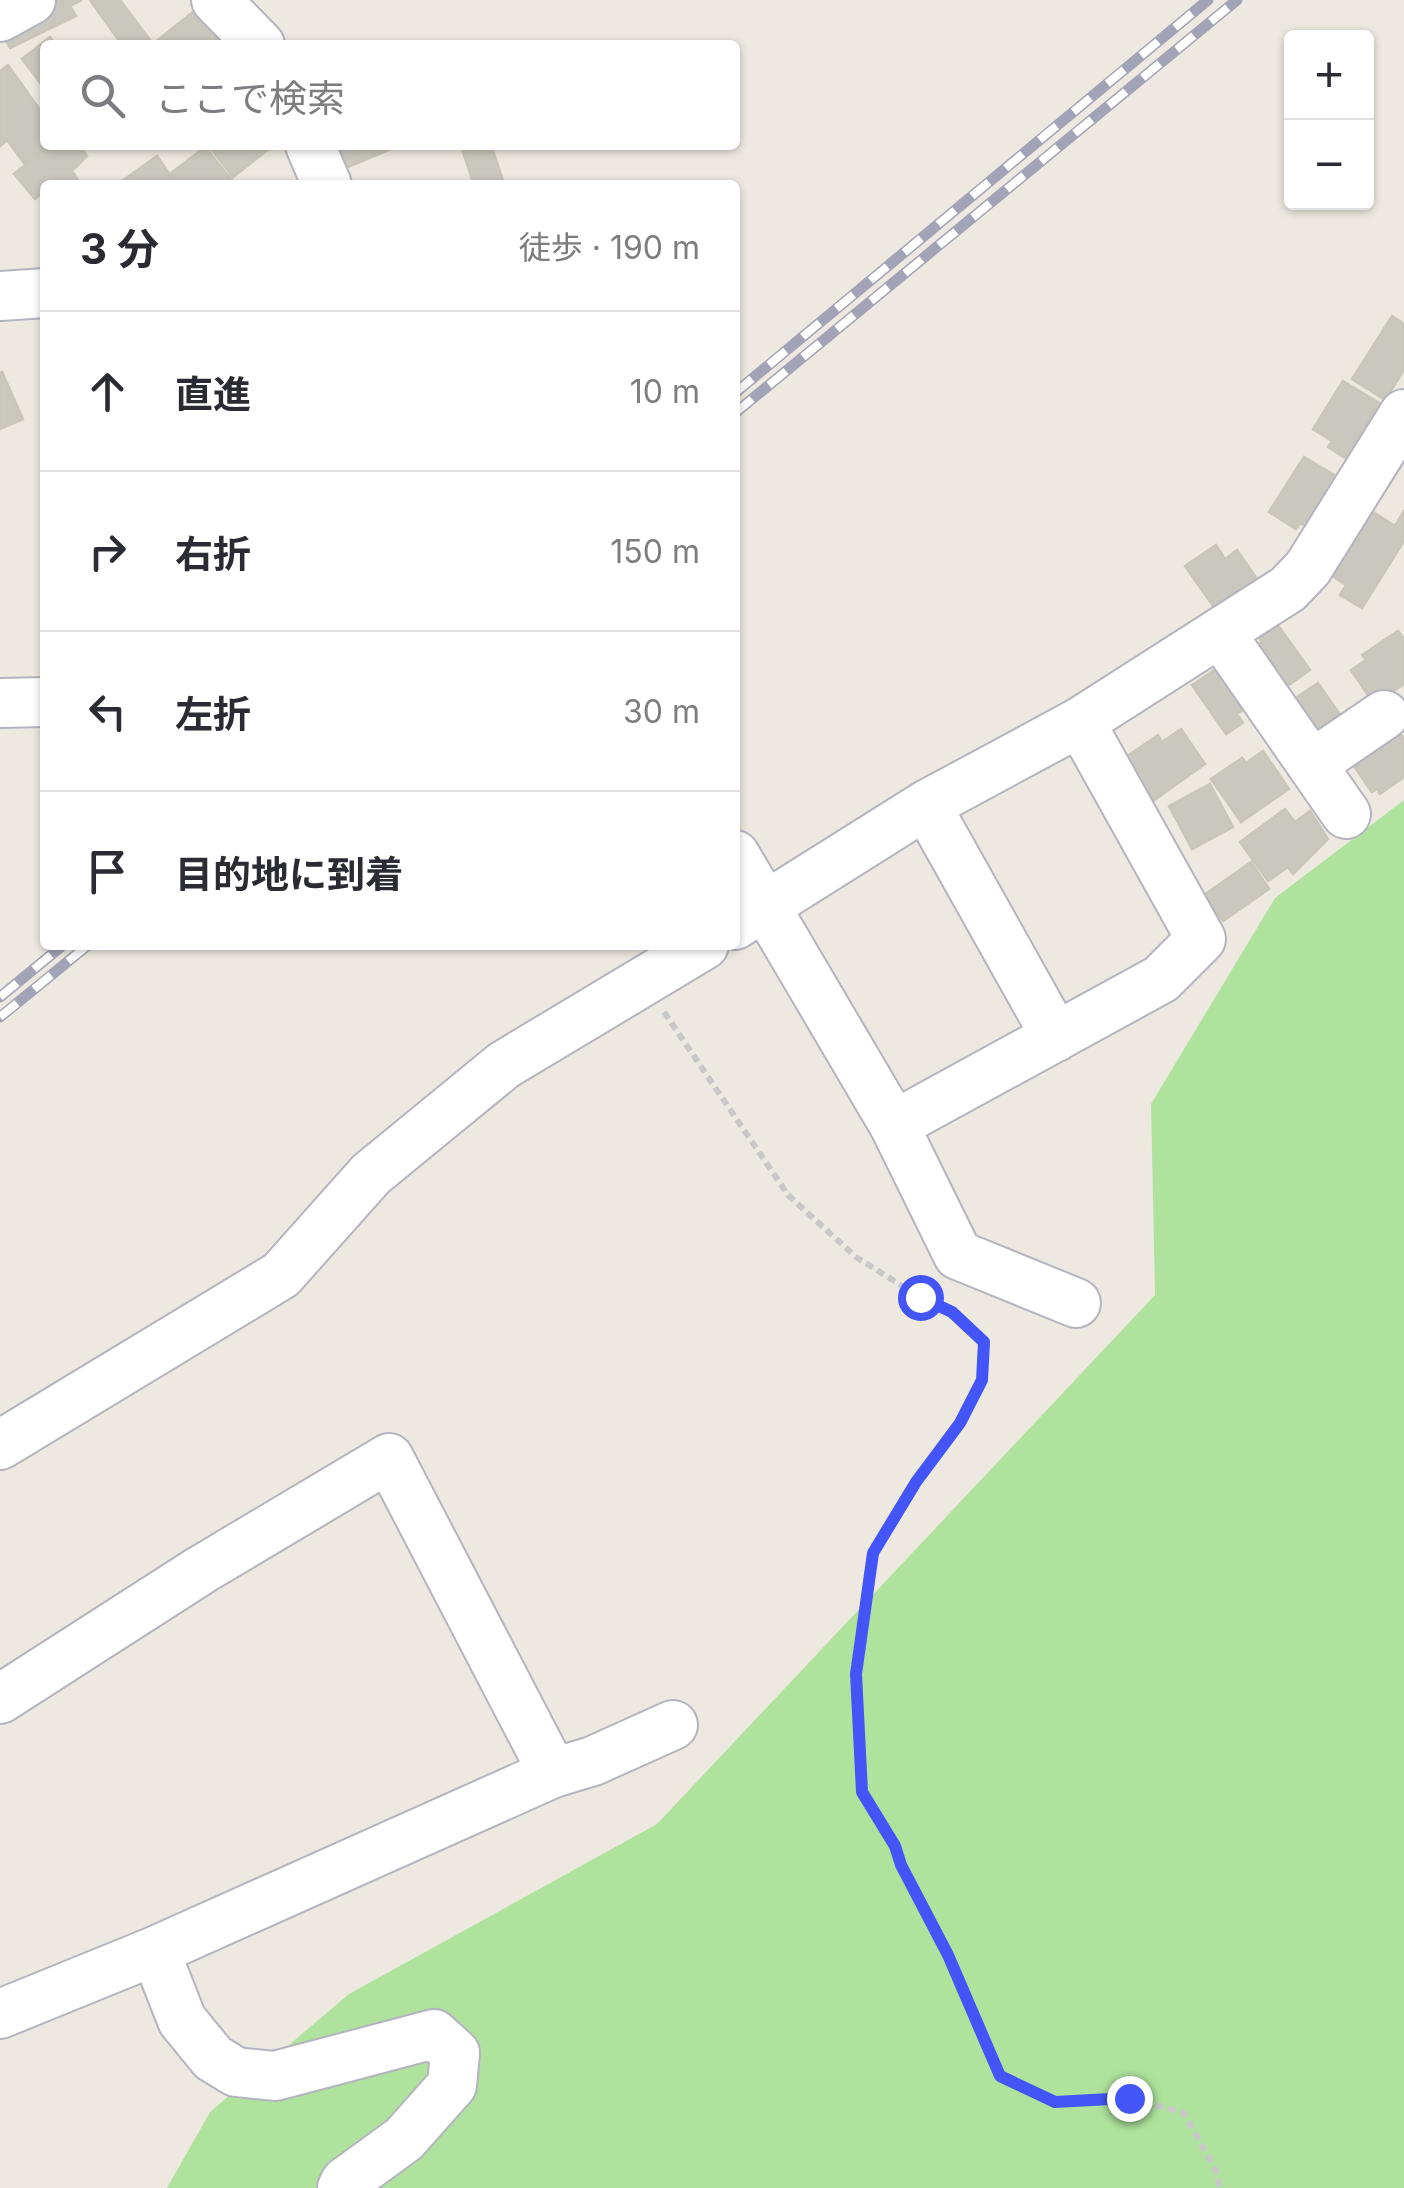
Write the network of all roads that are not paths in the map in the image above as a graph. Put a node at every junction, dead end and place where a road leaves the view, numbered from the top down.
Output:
1 (31, 0) edge
2 (216, 0) edge
3 (0, 16) edge
4 (255, 40) edge
5 (312, 150) edge
6 (325, 180) edge
7 (40, 293) edge
8 (0, 296) edge
9 (1404, 414) edge
10 (1220, 634) junction
11 (40, 702) edge
12 (0, 703) edge
13 (1384, 715) dead end
14 (1080, 722) junction
15 (1312, 764) junction
16 (926, 805) junction
17 (1346, 814) dead end
18 (740, 876) edge
19 (749, 915) edge
20 (674, 958) edge
21 (1056, 1038) junction
22 (894, 1125) junction
23 (1076, 1303) dead end
24 (0, 1444) edge
25 (0, 1699) edge
26 (674, 1725) dead end
27 (553, 1773) junction
28 (155, 1951) junction
29 (0, 2014) edge
30 (342, 2188) edge

1 - 3 street
2 - 4 street
5 - 6 street
7 - 8 street
9 - 10 street
10 - 14 street
10 - 15 street
11 - 12 street
13 - 15 street
14 - 16 street
14 - 21 street
15 - 17 street
16 - 19 street
16 - 21 street
18 - 19 street
19 - 22 street
20 - 24 street
21 - 22 street
22 - 23 street
25 - 27 street
26 - 27 street
27 - 28 street
28 - 29 street
28 - 30 street

